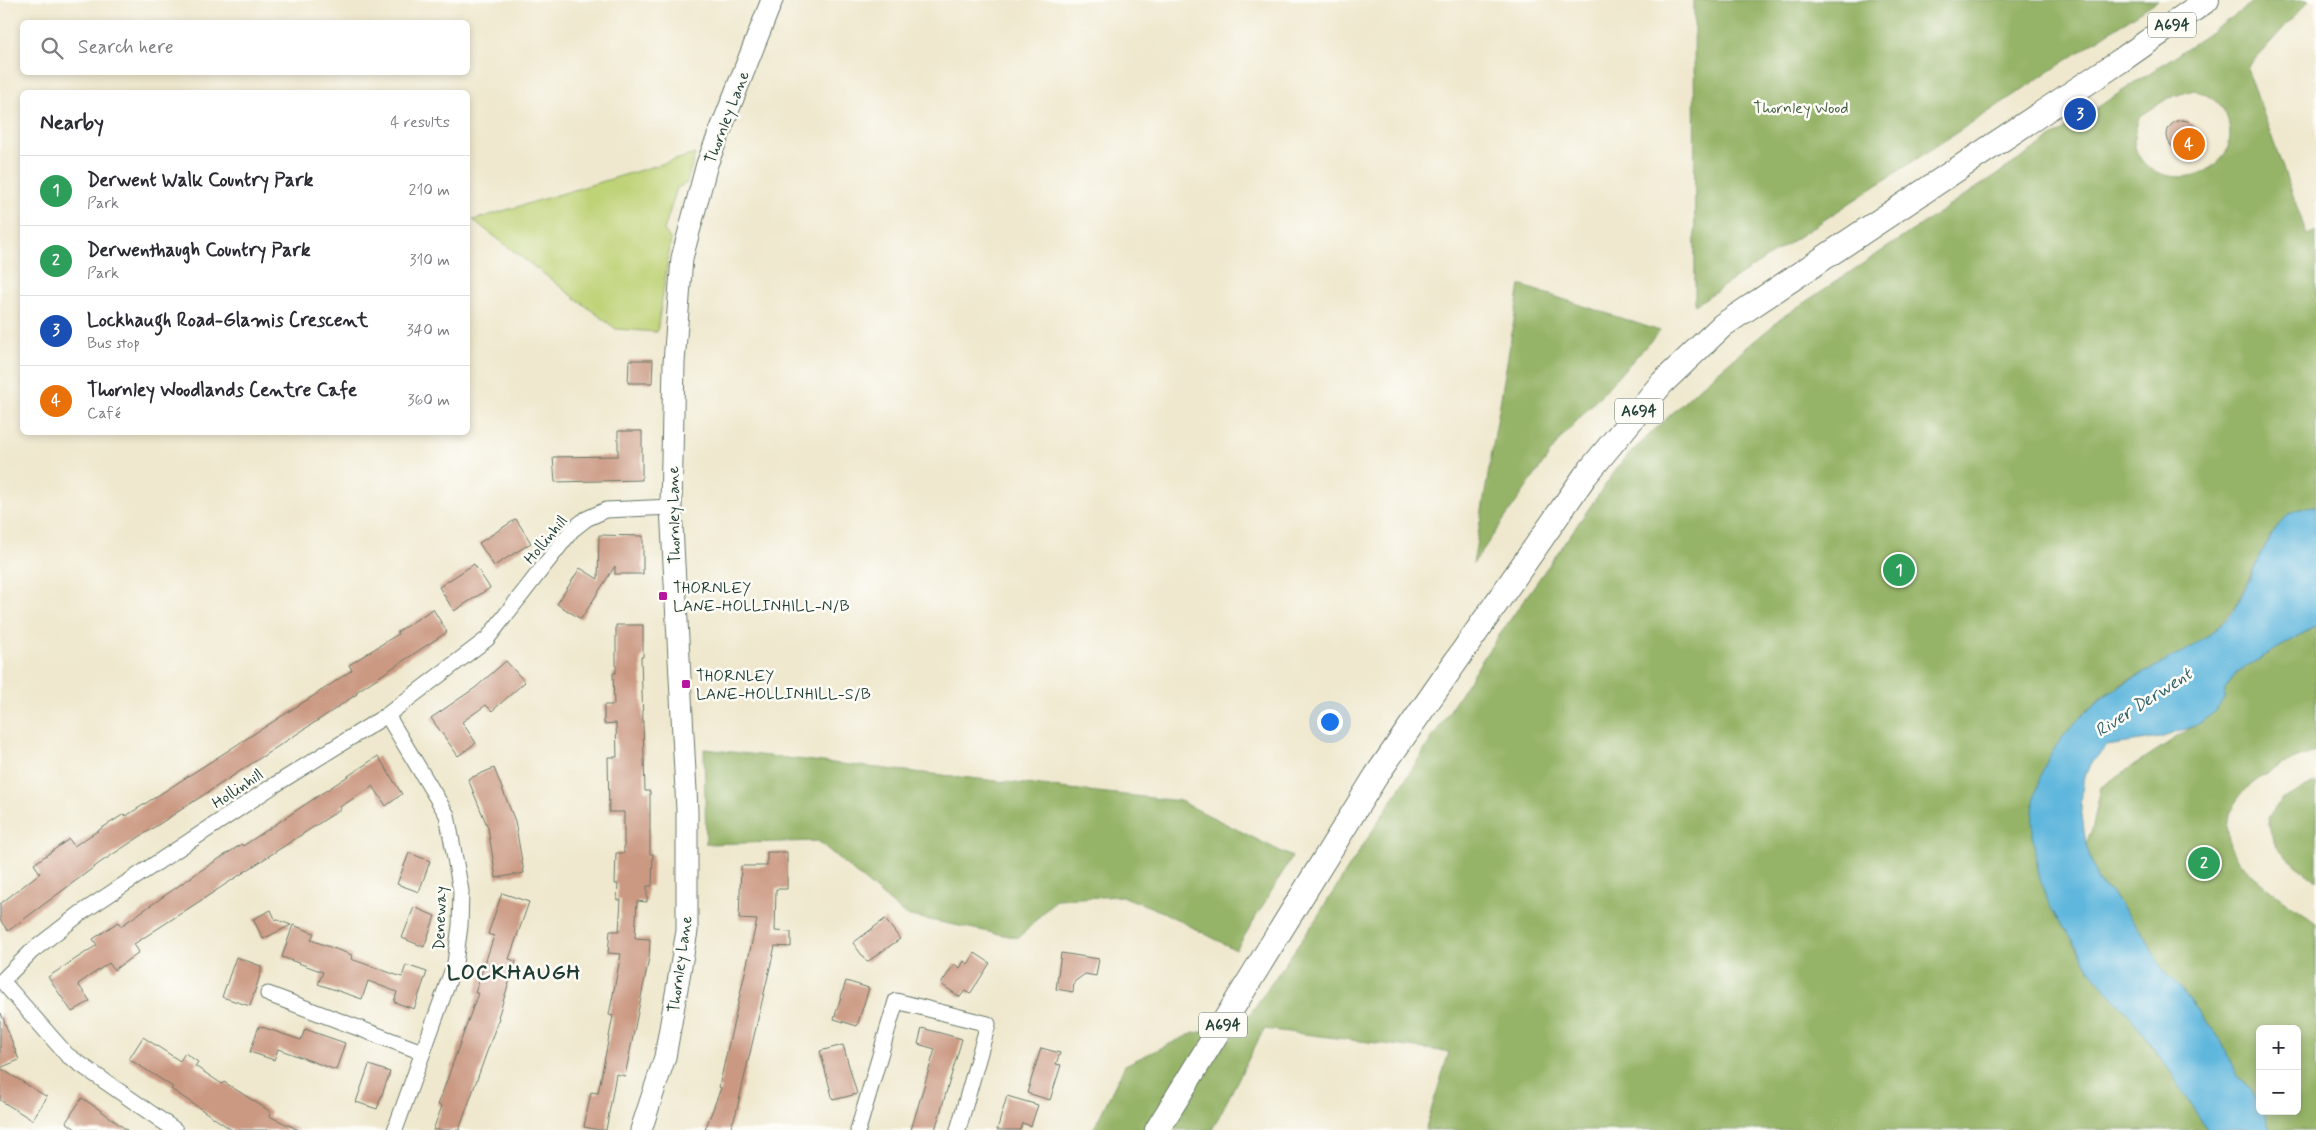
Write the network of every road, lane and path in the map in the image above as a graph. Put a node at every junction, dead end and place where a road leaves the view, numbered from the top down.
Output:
1 (772, 0) edge
2 (2207, 0) edge
3 (671, 507) junction
4 (387, 715) junction
5 (1, 981) edge
6 (268, 994) dead end
7 (422, 1052) junction
8 (174, 1130) edge
9 (395, 1130) edge
10 (641, 1130) edge
11 (858, 1130) edge
12 (958, 1130) edge
13 (1158, 1130) edge

1 - 3 street, Thornley Lane
2 - 13 main road, A694
3 - 4 street, Hollinhill
3 - 10 street, Thornley Lane
4 - 5 street, Hollinhill
4 - 7 street, Deneway
5 - 8 street, Hollinhill
6 - 7 street
7 - 9 street, Deneway
11 - 12 street

